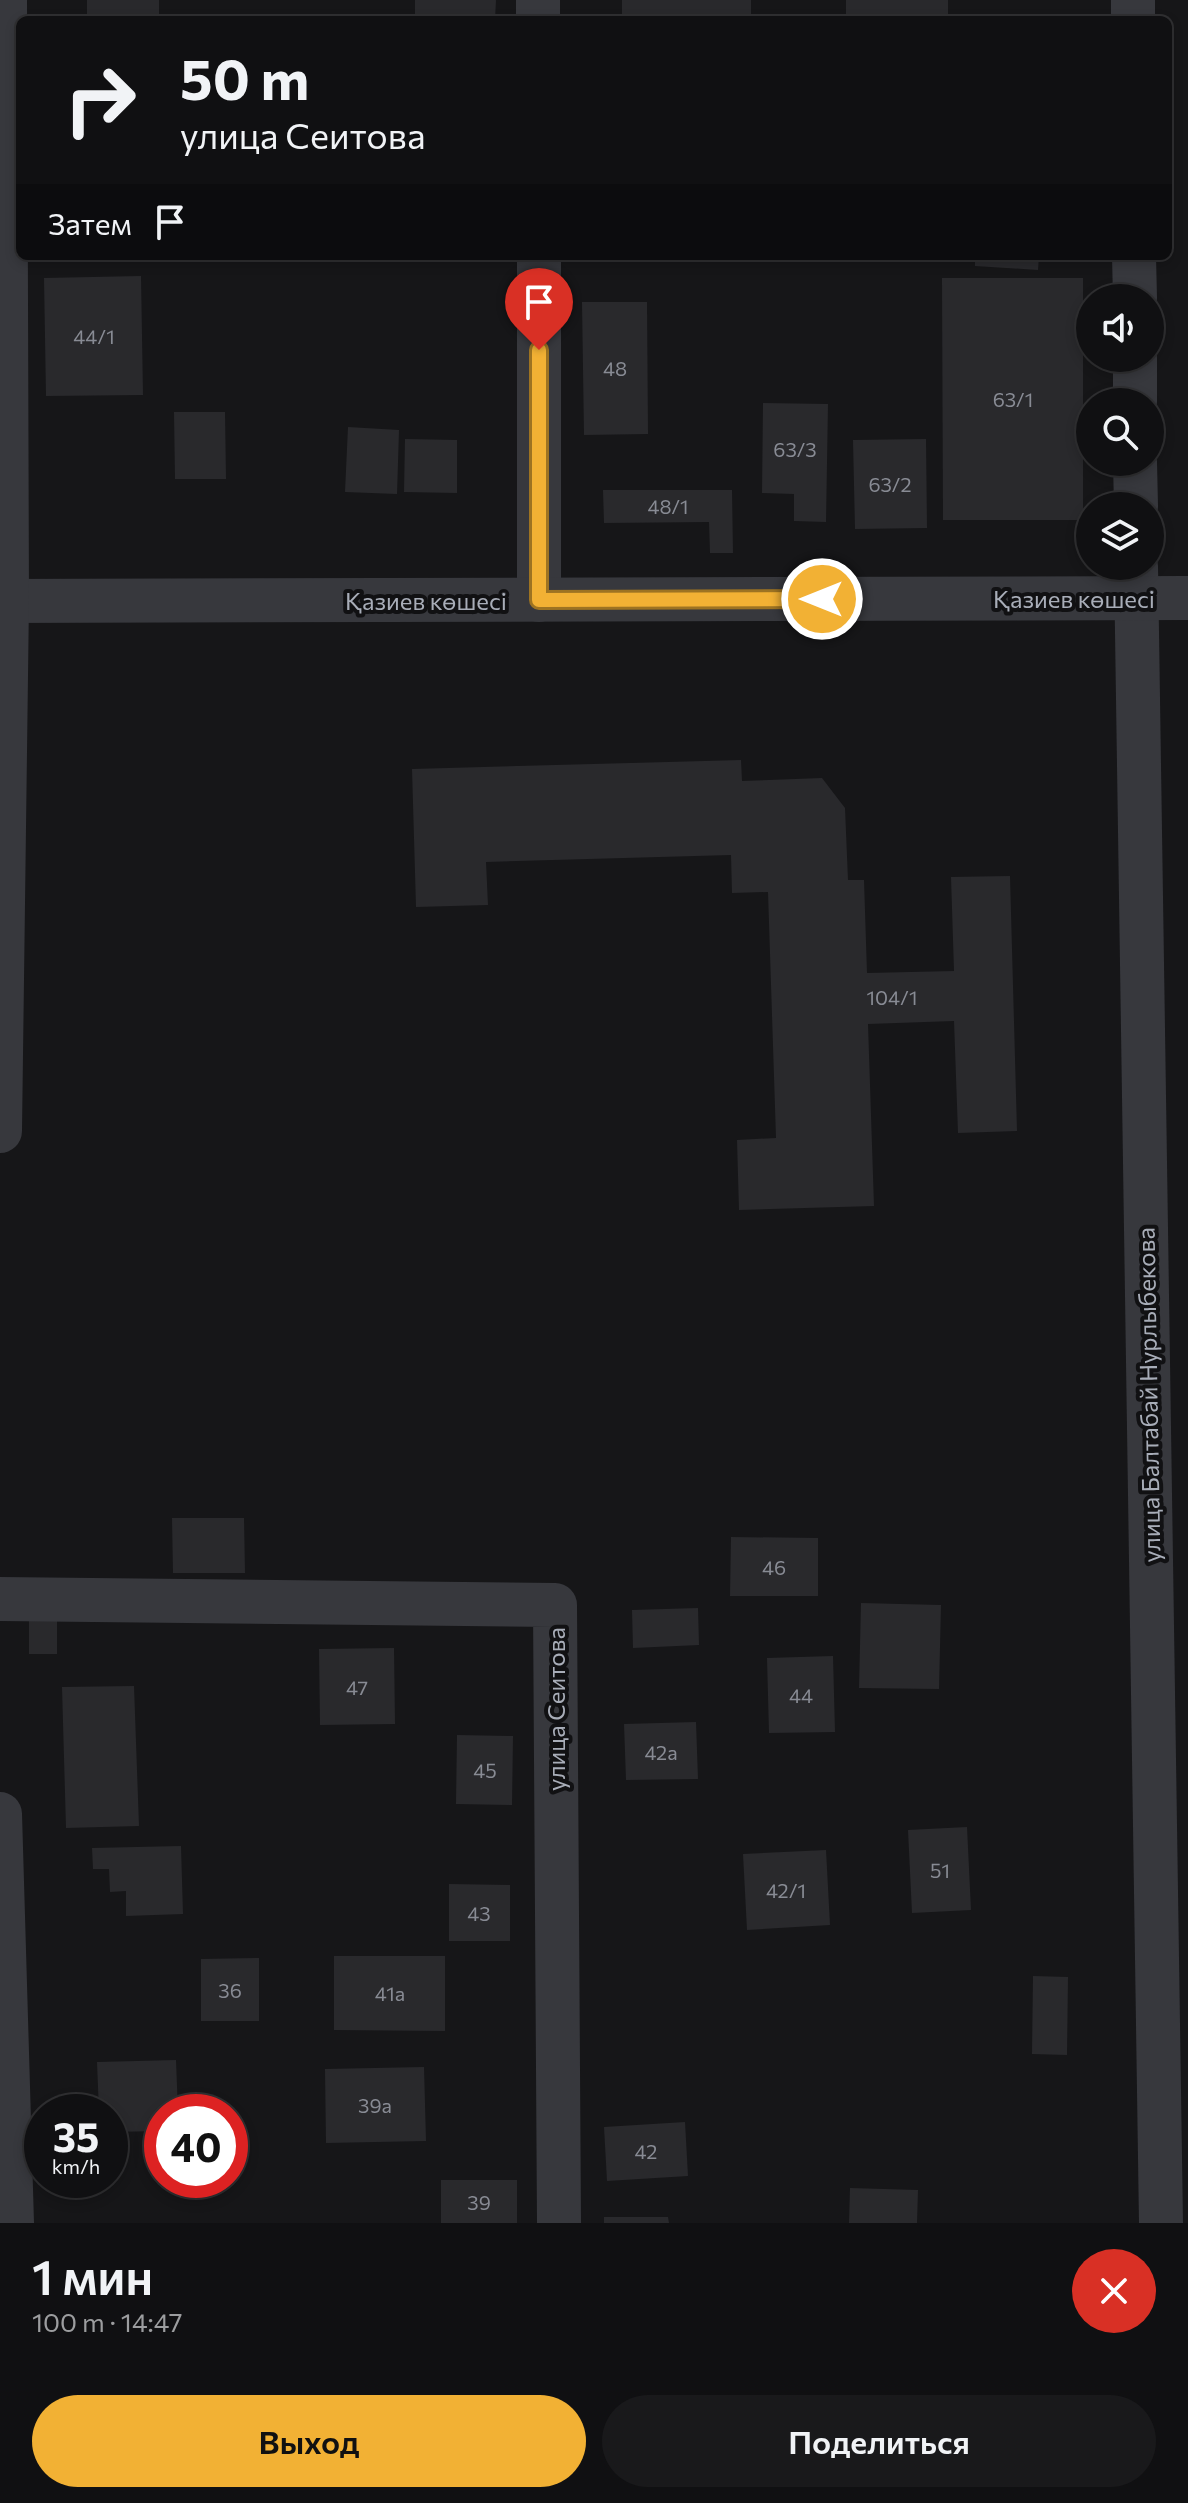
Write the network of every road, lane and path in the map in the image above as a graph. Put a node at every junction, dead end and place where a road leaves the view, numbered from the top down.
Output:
1 (5, 0) edge
2 (539, 260) edge
3 (1134, 260) edge
4 (1135, 284) edge
5 (1136, 582) edge
6 (1188, 598) edge
7 (4, 600) edge
8 (539, 600) junction
9 (0, 1131) edge
10 (0, 1599) edge
11 (0, 1814) edge
12 (1174, 2098) edge
13 (12, 2223) edge
14 (559, 2223) edge
15 (1161, 2223) edge

1 - 7 street
2 - 8 street
3 - 4 street
5 - 6 street, Қазиев көшесі
5 - 8 street, Қазиев көшесі
5 - 12 street, улица Балтабай Нурлыбекова
7 - 8 street, Қазиев көшесі
7 - 9 street
10 - 14 street, улица Сеитова
11 - 13 street
12 - 15 street, улица Балтабай Нурлыбекова

